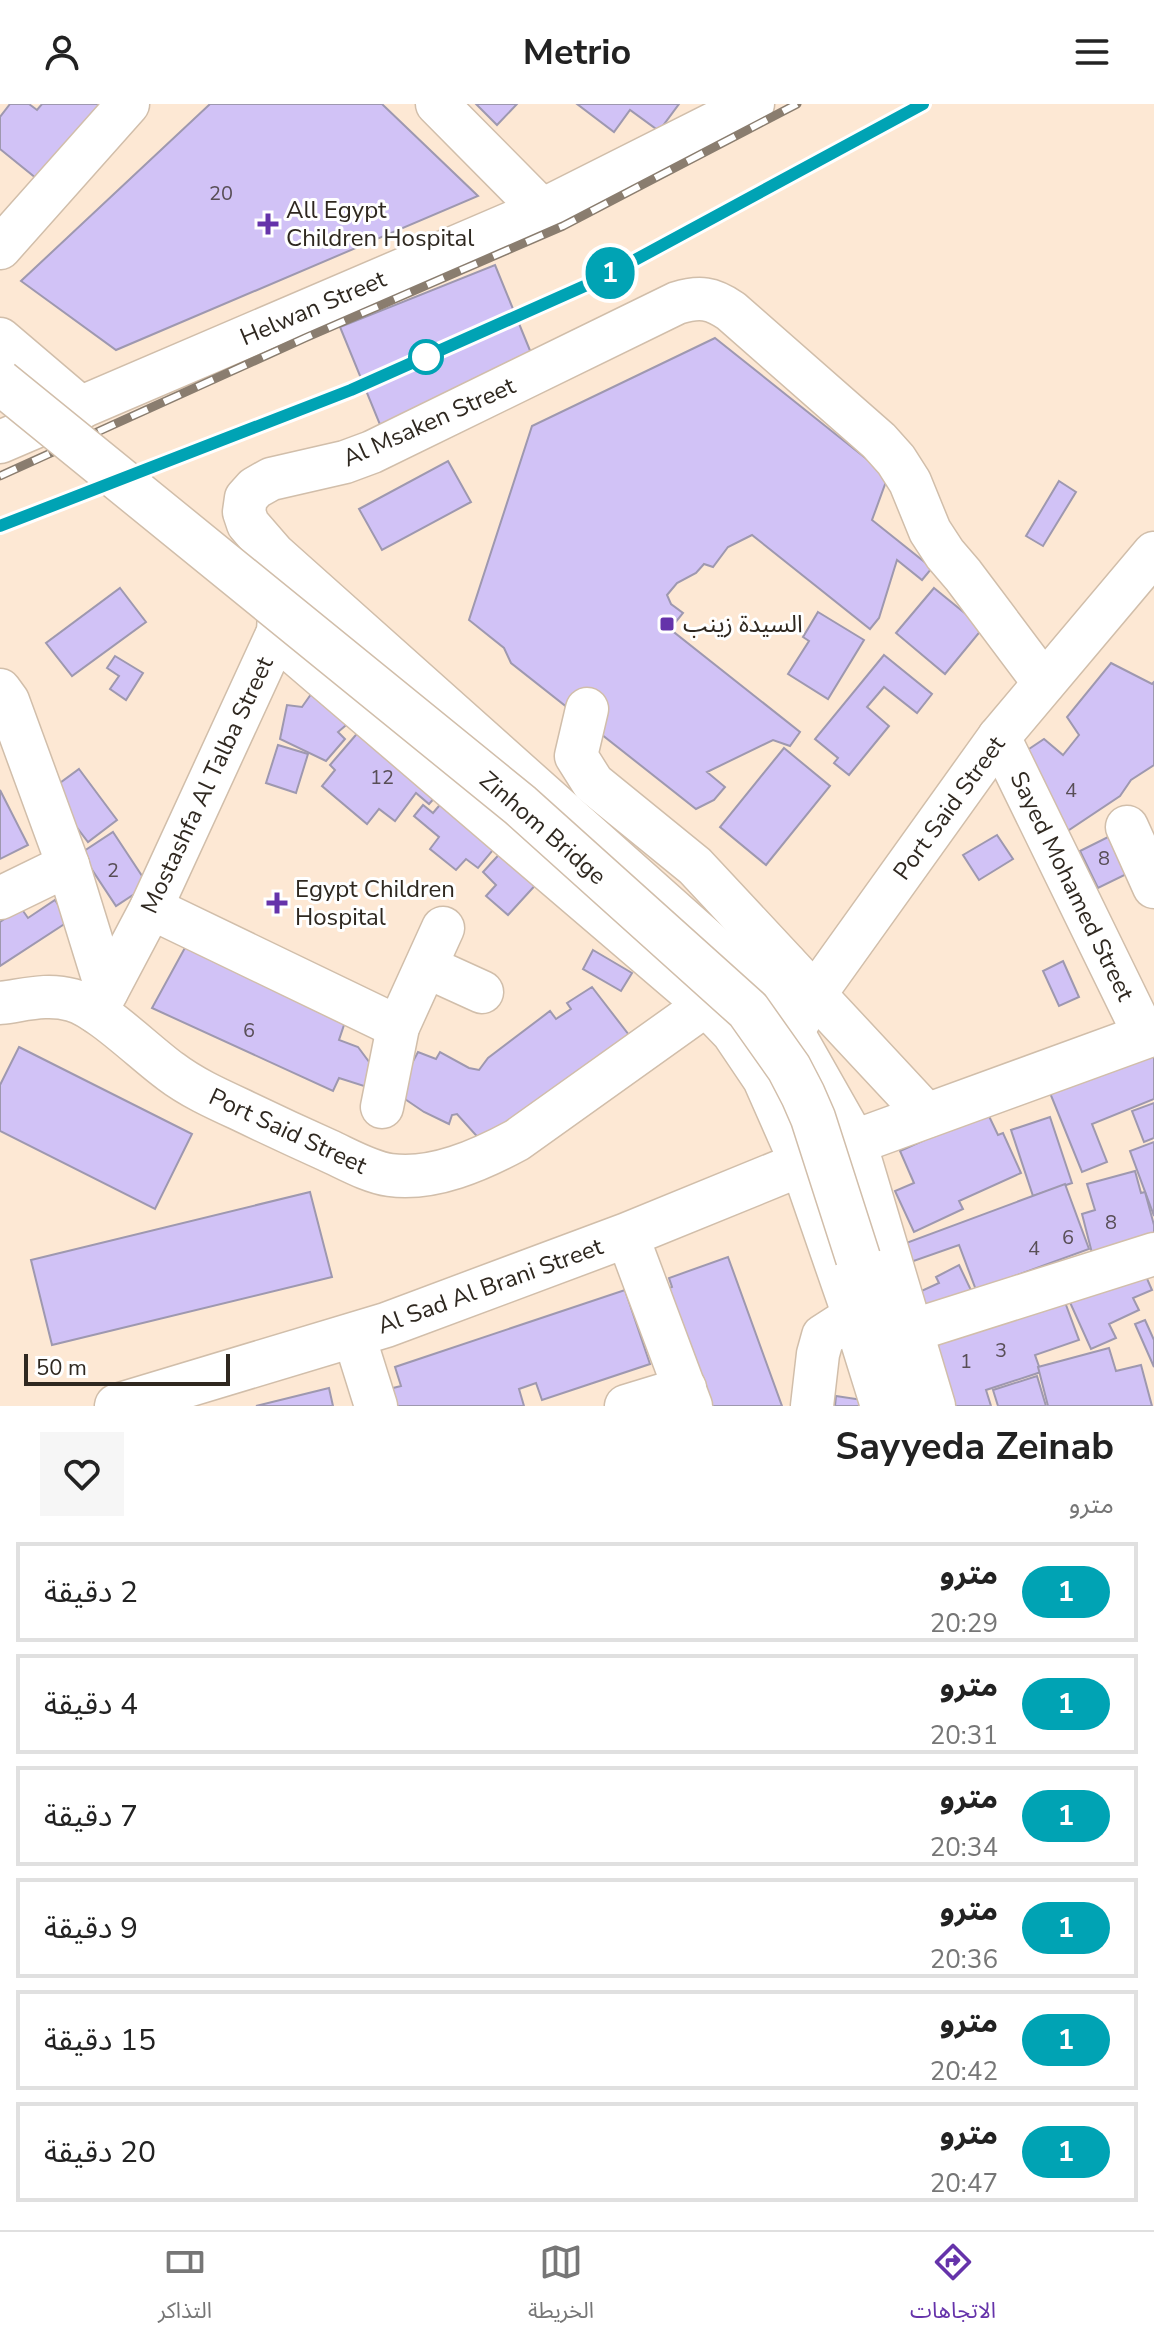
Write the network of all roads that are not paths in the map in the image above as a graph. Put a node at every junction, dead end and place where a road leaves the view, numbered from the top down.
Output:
1 (128, 104) edge
2 (437, 104) edge
3 (753, 104) edge
4 (542, 210) junction
5 (0, 248) edge
6 (0, 339) edge
7 (0, 382) edge
8 (81, 408) junction
9 (6, 433) edge
10 (1154, 553) edge
11 (274, 554) junction
12 (276, 637) junction
13 (1044, 683) junction
14 (0, 690) edge
15 (587, 709) dead end
16 (999, 737) junction
17 (1127, 827) dead end
18 (68, 865) junction
19 (1154, 887) edge
20 (0, 898) edge
21 (151, 908) junction
22 (443, 928) dead end
23 (427, 967) junction
24 (768, 971) junction
25 (482, 992) dead end
26 (815, 994) junction
27 (102, 1001) junction
28 (0, 1003) edge
29 (706, 1005) junction
30 (398, 1027) junction
31 (792, 1031) junction
32 (1149, 1034) edge
33 (764, 1079) junction
34 (382, 1107) dead end
35 (928, 1116) junction
36 (855, 1142) junction
37 (801, 1163) junction
38 (627, 1235) junction
39 (1154, 1254) edge
40 (854, 1316) junction
41 (911, 1331) junction
42 (354, 1336) junction
43 (688, 1397) edge
44 (117, 1406) edge
45 (376, 1406) edge
46 (626, 1406) edge
47 (812, 1406) edge
48 (882, 1406) edge
49 (906, 1406) edge
50 (934, 1406) edge

1 - 5 street
2 - 4 street
3 - 4 street, Helwan Street
4 - 8 street, Helwan Street
6 - 8 street
7 - 49 main road, Zinhom Bridge, bridge
8 - 9 street, Helwan Street
10 - 13 street, Port Said Street
11 - 12 street, Mostashfa Al Talba Street
11 - 13 street, Al Msaken Street
11 - 24 street
12 - 21 street, Mostashfa Al Talba Street
12 - 29 street
13 - 16 street, Port Said Street
14 - 18 street
15 - 24 street
16 - 26 street, Port Said Street
16 - 32 street, Sayed Mohamed Street
17 - 19 street
18 - 20 street
18 - 27 street
21 - 27 street, Mostashfa Al Talba Street
21 - 30 street
22 - 23 street
23 - 25 street
23 - 30 street
24 - 26 street
24 - 29 street, Port Said Street
24 - 31 street
26 - 31 street, Port Said Street
26 - 35 street
27 - 28 street, Port Said Street
27 - 29 street, Port Said Street
29 - 33 street
30 - 34 street
31 - 33 street, Port Said Street
31 - 36 street
32 - 35 main road, Al Sad Al Brani Street
33 - 37 street
35 - 36 main road, Al Sad Al Brani Street
36 - 37 main road, Al Sad Al Brani Street
36 - 41 street
37 - 38 main road, Al Sad Al Brani Street
37 - 40 street
38 - 42 main road, Al Sad Al Brani Street
38 - 43 street
39 - 41 street
40 - 47 street
40 - 48 street
41 - 50 street
42 - 44 main road, Al Sad Al Brani Street
42 - 45 street
43 - 46 street

